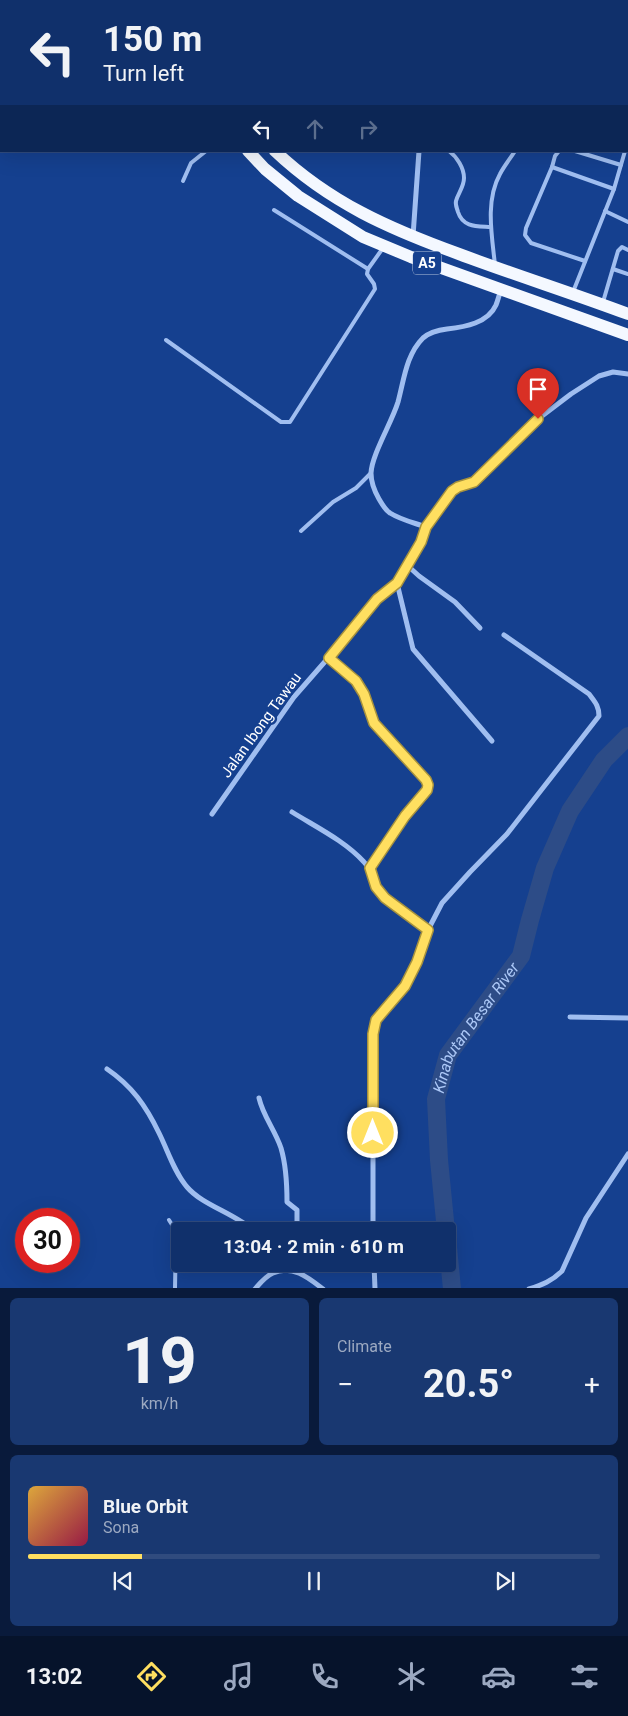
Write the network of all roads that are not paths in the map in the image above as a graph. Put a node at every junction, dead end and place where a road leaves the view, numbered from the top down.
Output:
1 (205, 152) edge
2 (249, 152) edge
3 (276, 152) edge
4 (419, 152) edge
5 (450, 152) edge
6 (514, 152) edge
7 (558, 152) edge
8 (578, 152) edge
9 (625, 152) edge
10 (621, 165) junction
11 (552, 167) junction
12 (183, 180) dead end
13 (614, 189) junction
14 (274, 210) dead end
15 (605, 211) junction
16 (628, 222) edge
17 (491, 227) junction
18 (413, 237) junction
19 (385, 247) junction
20 (628, 250) edge
21 (585, 261) junction
22 (495, 267) junction
23 (368, 269) junction
24 (612, 269) junction
25 (628, 274) edge
26 (501, 290) junction
27 (572, 294) junction
28 (602, 304) junction
29 (628, 314) edge
30 (628, 335) edge
31 (166, 340) dead end
32 (628, 374) edge
33 (371, 473) junction
34 (426, 527) junction
35 (301, 531) dead end
36 (408, 566) junction
37 (397, 583) junction
38 (480, 628) dead end
39 (504, 635) dead end
40 (329, 658) junction
41 (492, 741) dead end
42 (292, 812) dead end
43 (212, 814) dead end
44 (370, 868) junction
45 (428, 930) junction
46 (570, 1017) dead end
47 (628, 1018) edge
48 (107, 1069) dead end
49 (259, 1098) dead end
50 (628, 1154) edge
51 (169, 1220) dead end
52 (243, 1222) edge
53 (297, 1222) edge
54 (373, 1222) edge
55 (278, 1272) edge
56 (297, 1272) edge
57 (374, 1272) edge
58 (272, 1273) joint
59 (175, 1288) edge
60 (255, 1288) edge
61 (323, 1288) edge
62 (375, 1288) edge
63 (528, 1288) edge

1 - 12 lane
2 - 19 highway, A5
3 - 18 highway, A5
4 - 18 street
5 - 17 lane
6 - 17 lane
7 - 11 lane
8 - 10 lane
9 - 10 lane
10 - 13 lane
11 - 13 lane
11 - 21 lane
13 - 15 lane
14 - 23 lane
15 - 16 lane
15 - 21 lane
17 - 22 lane
18 - 22 highway, A5
19 - 23 lane
19 - 26 highway, A5
20 - 24 lane
21 - 27 lane
22 - 27 highway, A5
23 - 31 lane
24 - 25 lane
24 - 28 lane
26 - 30 highway, A5
26 - 33 street
27 - 28 highway, A5
28 - 29 highway, A5
32 - 34 street, Jalan Ibong Tawau
33 - 34 street
33 - 35 lane
34 - 36 street, Jalan Ibong Tawau
36 - 37 street, Jalan Ibong Tawau
36 - 38 street
37 - 40 street, Jalan Ibong Tawau
37 - 41 street
39 - 45 street
40 - 43 street, Jalan Ibong Tawau
40 - 44 street
42 - 44 street
44 - 45 street
45 - 54 street
46 - 47 street
48 - 52 street
49 - 53 street
50 - 63 street
51 - 59 lane
55 - 58 street
56 - 61 street
57 - 62 street
58 - 60 street

